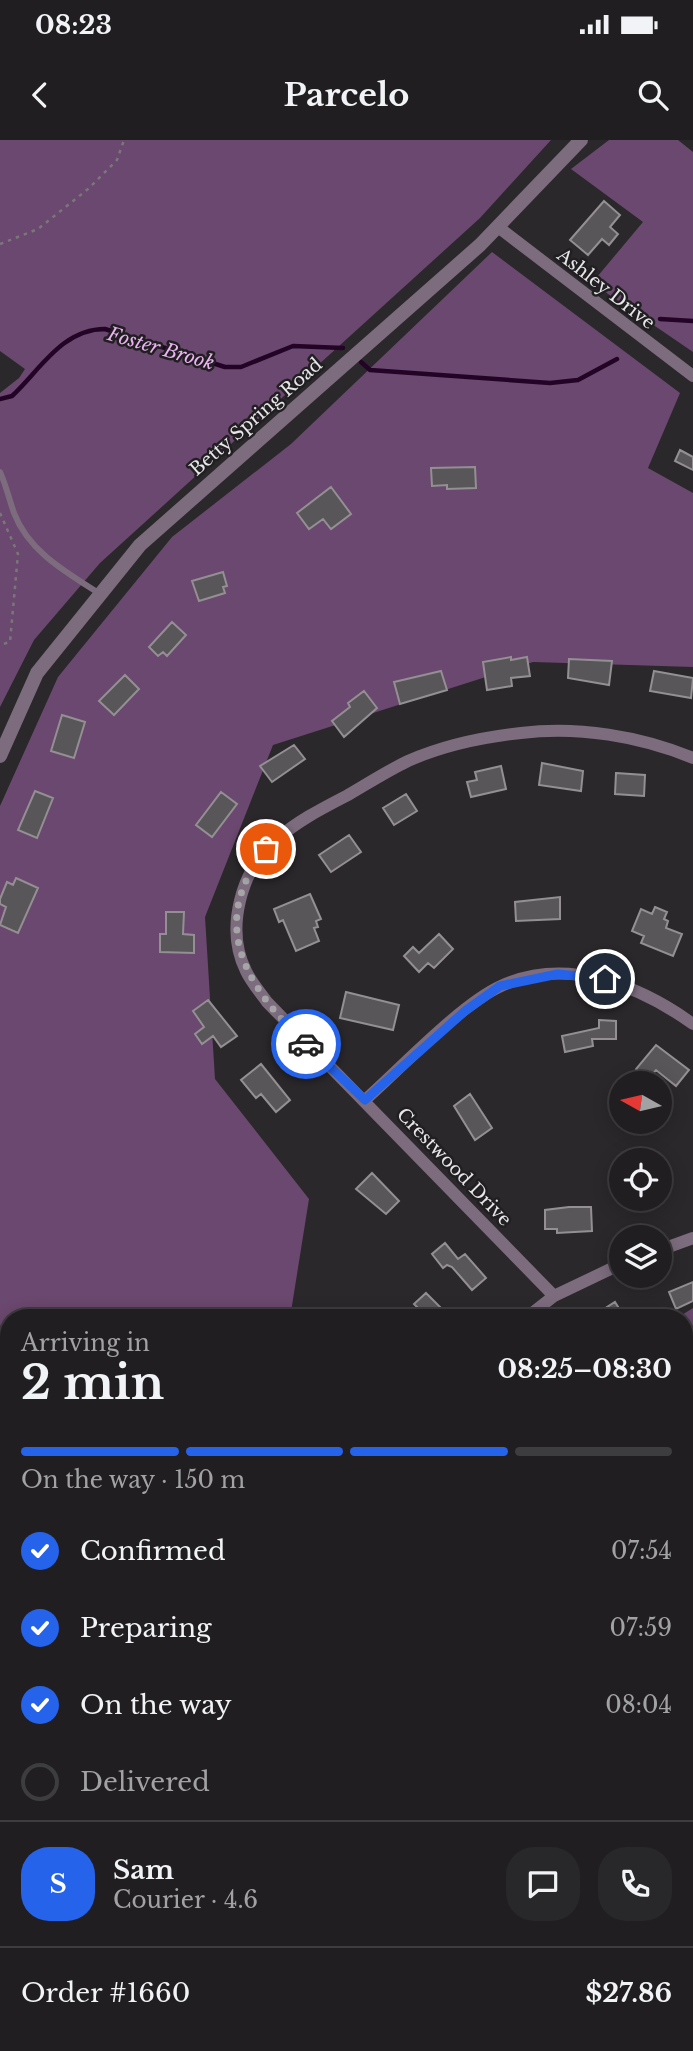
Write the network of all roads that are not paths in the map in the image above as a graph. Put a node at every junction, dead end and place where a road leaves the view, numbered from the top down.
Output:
1 (581, 140) edge
2 (498, 227) junction
3 (693, 376) edge
4 (0, 472) edge
5 (100, 594) junction
6 (0, 756) edge
7 (693, 758) edge
8 (693, 1024) edge
9 (365, 1100) junction
10 (693, 1238) edge
11 (672, 1246) edge
12 (609, 1270) edge
13 (554, 1296) junction
14 (537, 1309) edge

1 - 2 street, Betty Spring Road
2 - 3 street, Ashley Drive
2 - 5 street, Betty Spring Road
4 - 5 lane
5 - 6 street, Betty Spring Road
7 - 9 street, Crestwood Drive
8 - 9 street
9 - 13 street, Crestwood Drive
10 - 11 street
12 - 13 street
13 - 14 street

